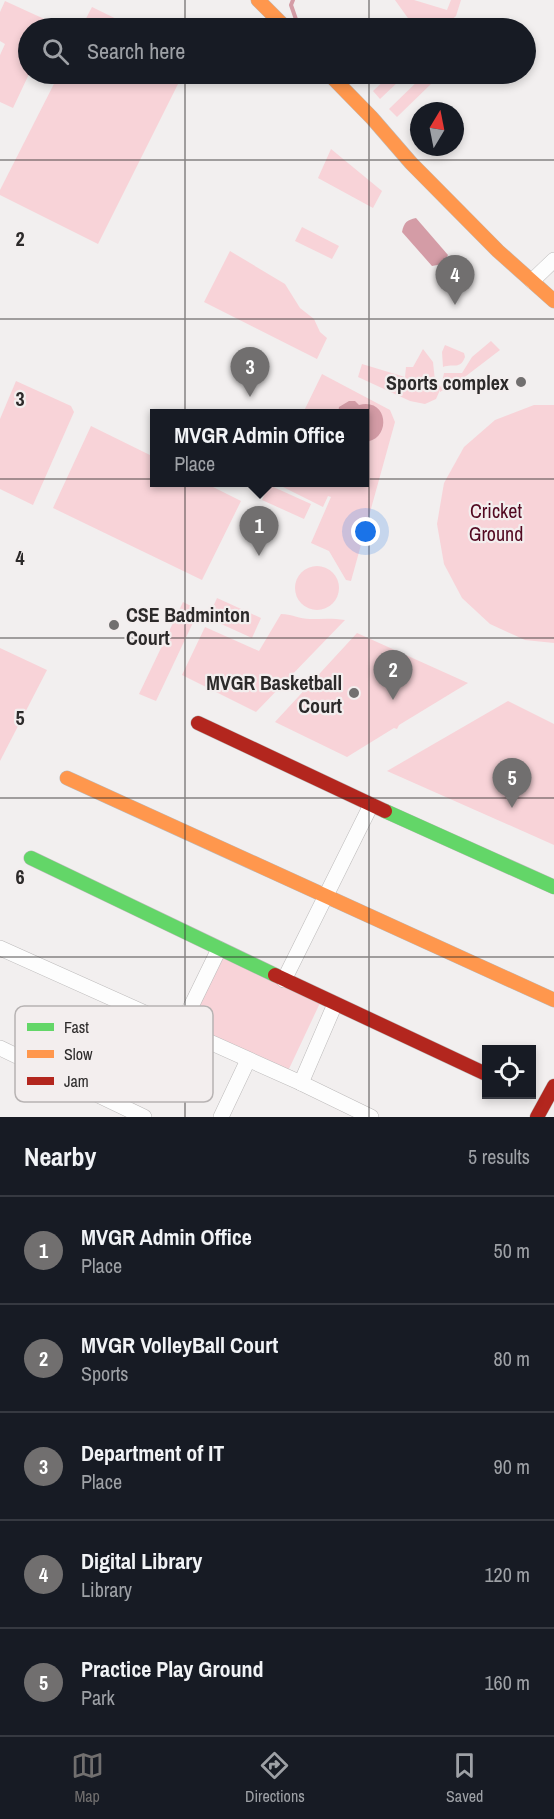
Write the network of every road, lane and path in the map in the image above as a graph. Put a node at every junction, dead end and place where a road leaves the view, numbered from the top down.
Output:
1 (258, 0) edge
2 (276, 18) edge
3 (339, 84) edge
4 (554, 260) edge
5 (532, 281) junction
6 (554, 301) edge
7 (198, 723) dead end
8 (67, 778) dead end
9 (371, 805) junction
10 (32, 858) dead end
11 (554, 886) edge
12 (326, 896) junction
13 (0, 948) edge
14 (219, 949) junction
15 (284, 980) junction
16 (554, 1000) edge
17 (335, 1004) junction
18 (129, 1006) edge
19 (191, 1006) edge
20 (213, 1044) edge
21 (0, 1048) edge
22 (15, 1055) edge
23 (248, 1060) junction
24 (482, 1072) edge
25 (301, 1083) junction
26 (554, 1086) edge
27 (536, 1097) edge
28 (546, 1101) junction
29 (113, 1102) edge
30 (144, 1117) edge
31 (221, 1117) edge
32 (371, 1117) edge
33 (537, 1117) edge

1 - 2 street
3 - 5 street
4 - 5 street
5 - 6 street
7 - 9 street
8 - 12 street
9 - 11 street
9 - 12 street
10 - 14 street
12 - 15 street
12 - 16 street
13 - 18 street
14 - 15 street
14 - 19 street
15 - 17 street
17 - 24 street
17 - 25 street
20 - 23 street
21 - 22 street
23 - 25 street
23 - 31 street
25 - 32 street
26 - 28 street
27 - 28 street
28 - 33 street
29 - 30 street

